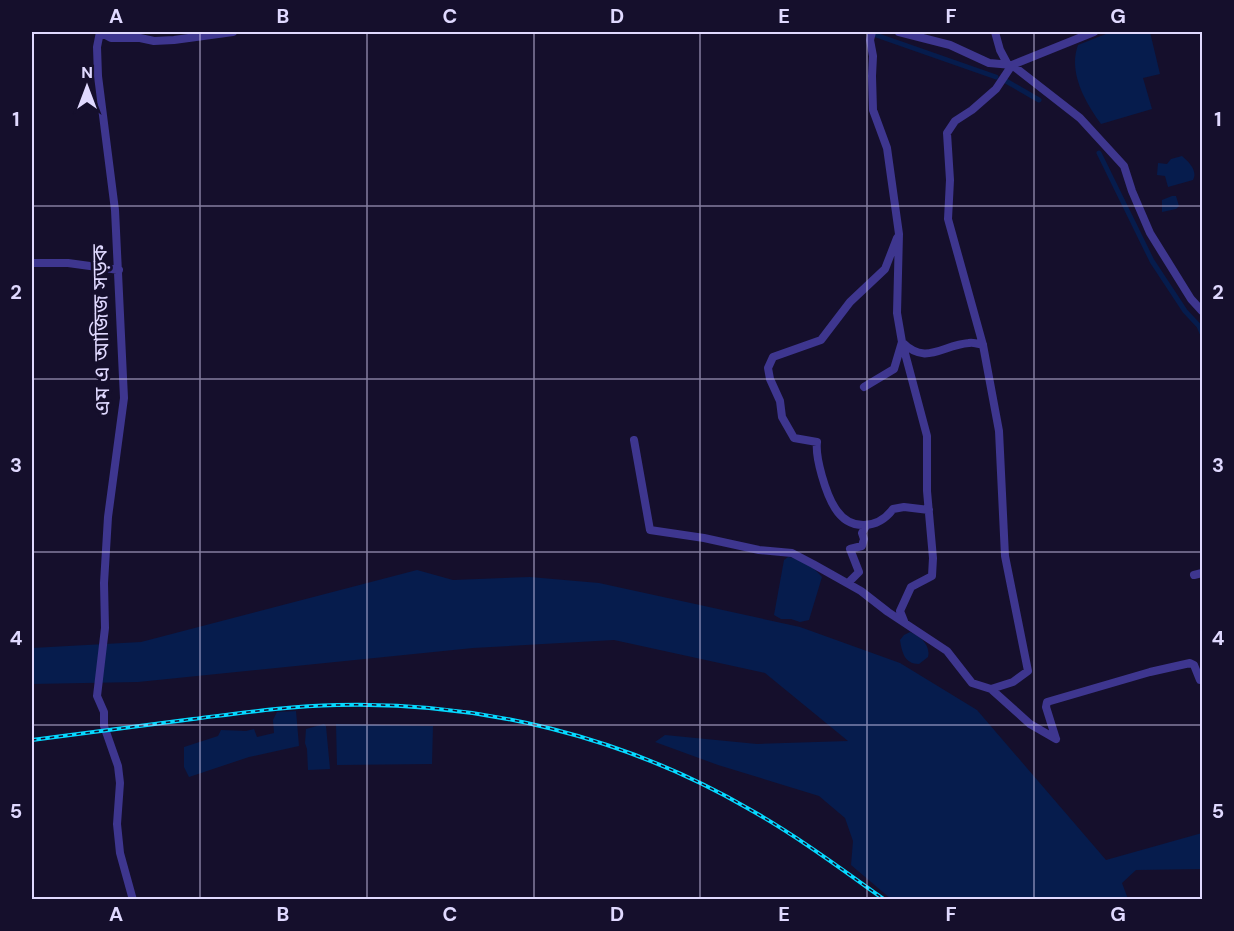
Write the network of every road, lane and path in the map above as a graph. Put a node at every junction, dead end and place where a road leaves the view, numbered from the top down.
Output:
1 (100, 32) edge
2 (232, 32) edge
3 (872, 32) edge
4 (899, 32) edge
5 (995, 32) edge
6 (1094, 32) edge
7 (1010, 65) junction
8 (899, 234) junction
9 (32, 263) edge
10 (119, 270) junction
11 (1203, 311) edge
12 (902, 342) junction
13 (983, 345) junction
14 (864, 387) dead end
15 (634, 440) dead end
16 (929, 510) junction
17 (866, 526) junction
18 (1203, 573) edge
19 (1194, 575) dead end
20 (848, 583) junction
21 (904, 621) junction
22 (1203, 680) edge
23 (991, 689) junction
24 (133, 900) edge

1 - 2 street
1 - 10 street, এম এ আজিজ সড়ক
3 - 8 street
4 - 7 street
5 - 7 street
6 - 7 street
7 - 11 street
7 - 13 street
8 - 12 street
8 - 17 street
9 - 10 street
10 - 24 street, এম এ আজিজ সড়ক
12 - 13 street
12 - 14 street
12 - 16 street
13 - 23 street
15 - 20 street
16 - 17 street
16 - 21 street
17 - 20 street
18 - 19 street
20 - 21 street
21 - 23 street
22 - 23 street

